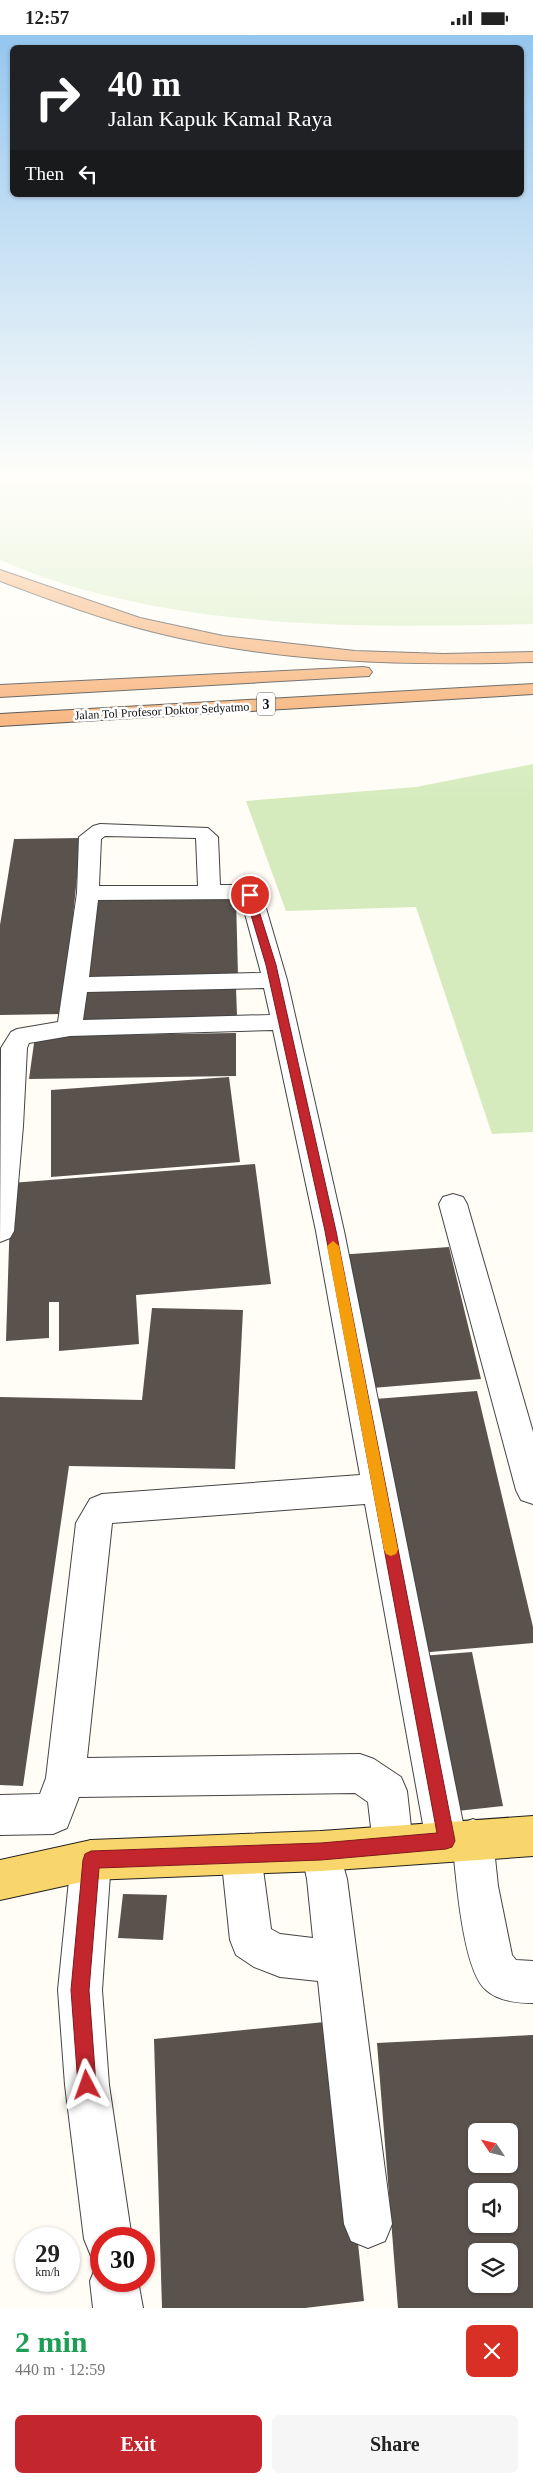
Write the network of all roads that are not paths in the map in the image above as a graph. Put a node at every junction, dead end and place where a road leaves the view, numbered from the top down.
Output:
1 (40, 589) edge
2 (533, 657) edge
3 (533, 663) edge
4 (533, 677) edge
5 (533, 689) edge
6 (0, 691) edge
7 (533, 702) edge
8 (0, 707) edge
9 (0, 720) edge
10 (0, 733) edge
11 (209, 892) junction
12 (88, 893) junction
13 (274, 979) junction
14 (75, 985) junction
15 (284, 1022) junction
16 (70, 1028) junction
17 (453, 1204) dead end
18 (0, 1231) edge
19 (379, 1488) junction
20 (533, 1490) edge
21 (66, 1778) junction
22 (0, 1815) edge
23 (533, 1836) edge
24 (459, 1840) junction
25 (393, 1845) junction
26 (321, 1851) junction
27 (242, 1855) junction
28 (91, 1860) junction
29 (0, 1880) edge
30 (337, 1961) junction
31 (533, 1983) edge
32 (368, 2224) dead end
33 (106, 2227) edge
34 (116, 2292) edge
35 (118, 2308) edge

1 - 2 highway
3 - 6 highway, Jalan Tol Profesor Doktor Sedyatmo / 3
4 - 8 highway, Jalan Tol Profesor Doktor Sedyatmo / 3
5 - 9 highway, Jalan Tol Profesor Doktor Sedyatmo / 3
7 - 10 highway, Jalan Tol Profesor Doktor Sedyatmo / 3
11 - 12 street
11 - 12 street
11 - 13 street
12 - 14 street
13 - 14 street
13 - 15 street
14 - 16 street
15 - 16 street
15 - 19 street
16 - 18 street
17 - 20 street
19 - 21 street
19 - 24 street
21 - 22 street
21 - 25 street
23 - 24 main road
24 - 25 main road
24 - 31 street
25 - 26 main road
26 - 27 main road
26 - 30 street
27 - 28 main road
27 - 30 street
28 - 29 main road
28 - 33 street
30 - 32 street
34 - 35 street

